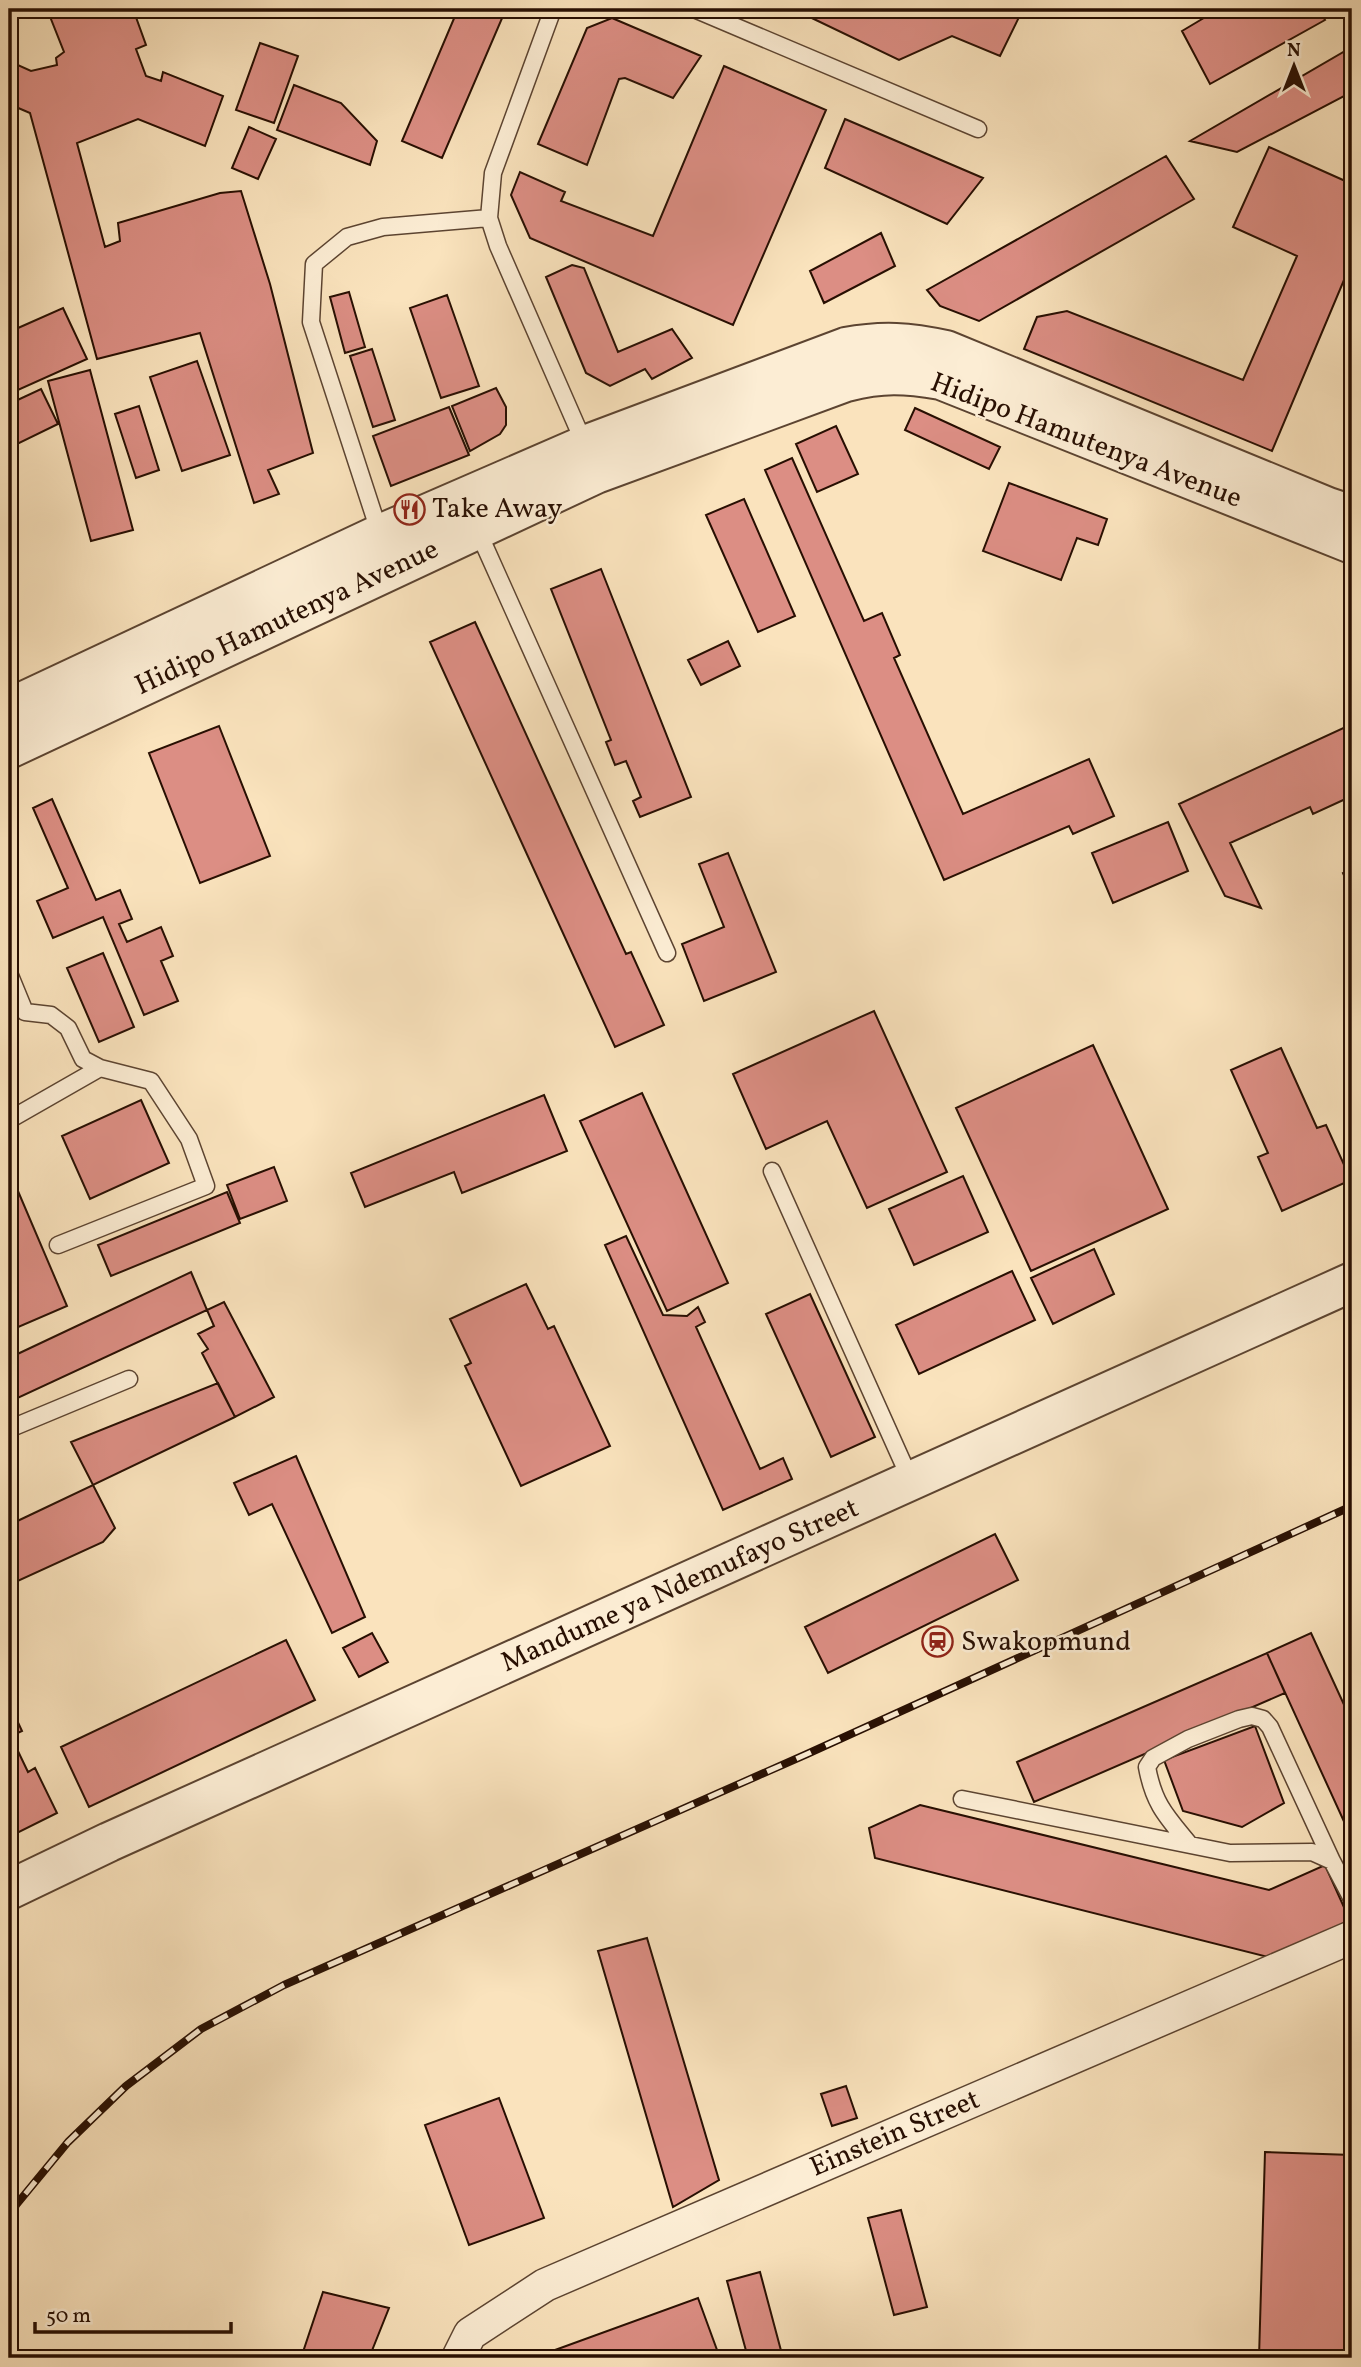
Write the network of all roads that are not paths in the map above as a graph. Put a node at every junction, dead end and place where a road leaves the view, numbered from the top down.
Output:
1 (552, 9) edge
2 (694, 9) edge
3 (978, 129) dead end
4 (489, 218) junction
5 (590, 460) junction
6 (1352, 515) edge
7 (477, 529) junction
8 (380, 534) junction
9 (1352, 544) edge
10 (9, 708) edge
11 (9, 749) edge
12 (667, 953) dead end
13 (9, 973) edge
14 (100, 1068) junction
15 (9, 1120) edge
16 (772, 1171) dead end
17 (58, 1245) dead end
18 (1352, 1282) edge
19 (129, 1379) dead end
20 (9, 1429) edge
21 (911, 1482) junction
22 (962, 1799) dead end
23 (1191, 1845) junction
24 (1332, 1861) junction
25 (9, 1890) edge
26 (1352, 1899) edge
27 (1352, 1937) edge
28 (458, 2358) edge

1 - 4 lane
2 - 3 lane
4 - 5 lane
4 - 8 lane
5 - 6 street, Hidipo Hamutenya Avenue
5 - 7 street, Hidipo Hamutenya Avenue
5 - 8 street, Hidipo Hamutenya Avenue
5 - 9 street, Hidipo Hamutenya Avenue
7 - 11 street, Hidipo Hamutenya Avenue
7 - 12 lane
8 - 10 street, Hidipo Hamutenya Avenue
13 - 14 lane
14 - 15 lane
14 - 17 lane
16 - 21 lane
18 - 21 street, Mandume ya Ndemufayo Street
19 - 20 lane
21 - 25 street, Mandume ya Ndemufayo Street
22 - 23 lane
23 - 24 lane
23 - 24 lane
24 - 26 lane
27 - 28 street, Einstein Street

